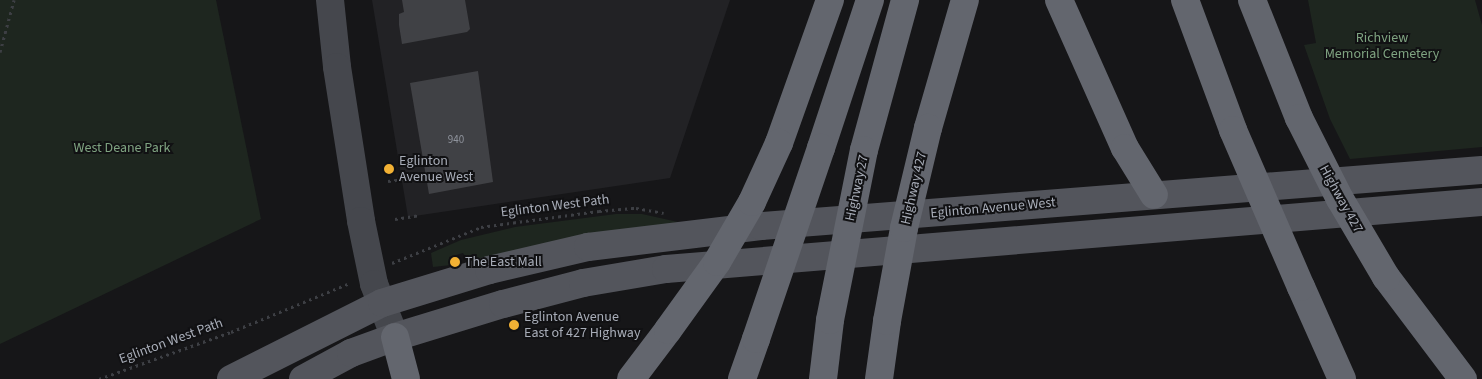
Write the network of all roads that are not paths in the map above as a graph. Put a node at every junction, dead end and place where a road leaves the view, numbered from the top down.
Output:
1 (330, 0) edge
2 (830, 0) edge
3 (870, 0) edge
4 (905, 0) edge
5 (964, 0) edge
6 (1059, 0) edge
7 (1185, 0) edge
8 (1252, 0) edge
9 (1482, 170) edge
10 (1154, 195) junction
11 (1482, 202) edge
12 (382, 303) junction
13 (395, 336) junction
14 (231, 379) edge
15 (303, 379) edge
16 (406, 379) edge
17 (631, 379) edge
18 (742, 379) edge
19 (823, 379) edge
20 (879, 379) edge
21 (1342, 379) edge
22 (1463, 379) edge

1 - 12 main road
2 - 17 highway, bridge
3 - 18 highway, bridge
4 - 19 highway, Highway 27, bridge
5 - 20 highway, Highway 427, bridge
6 - 10 highway
7 - 21 highway, bridge
8 - 22 highway, Highway 427, bridge
9 - 10 main road, Eglinton Avenue West
10 - 12 main road, Eglinton Avenue West
11 - 13 main road
12 - 13 main road
12 - 14 main road, Eglinton Avenue West
13 - 15 main road
13 - 16 highway

